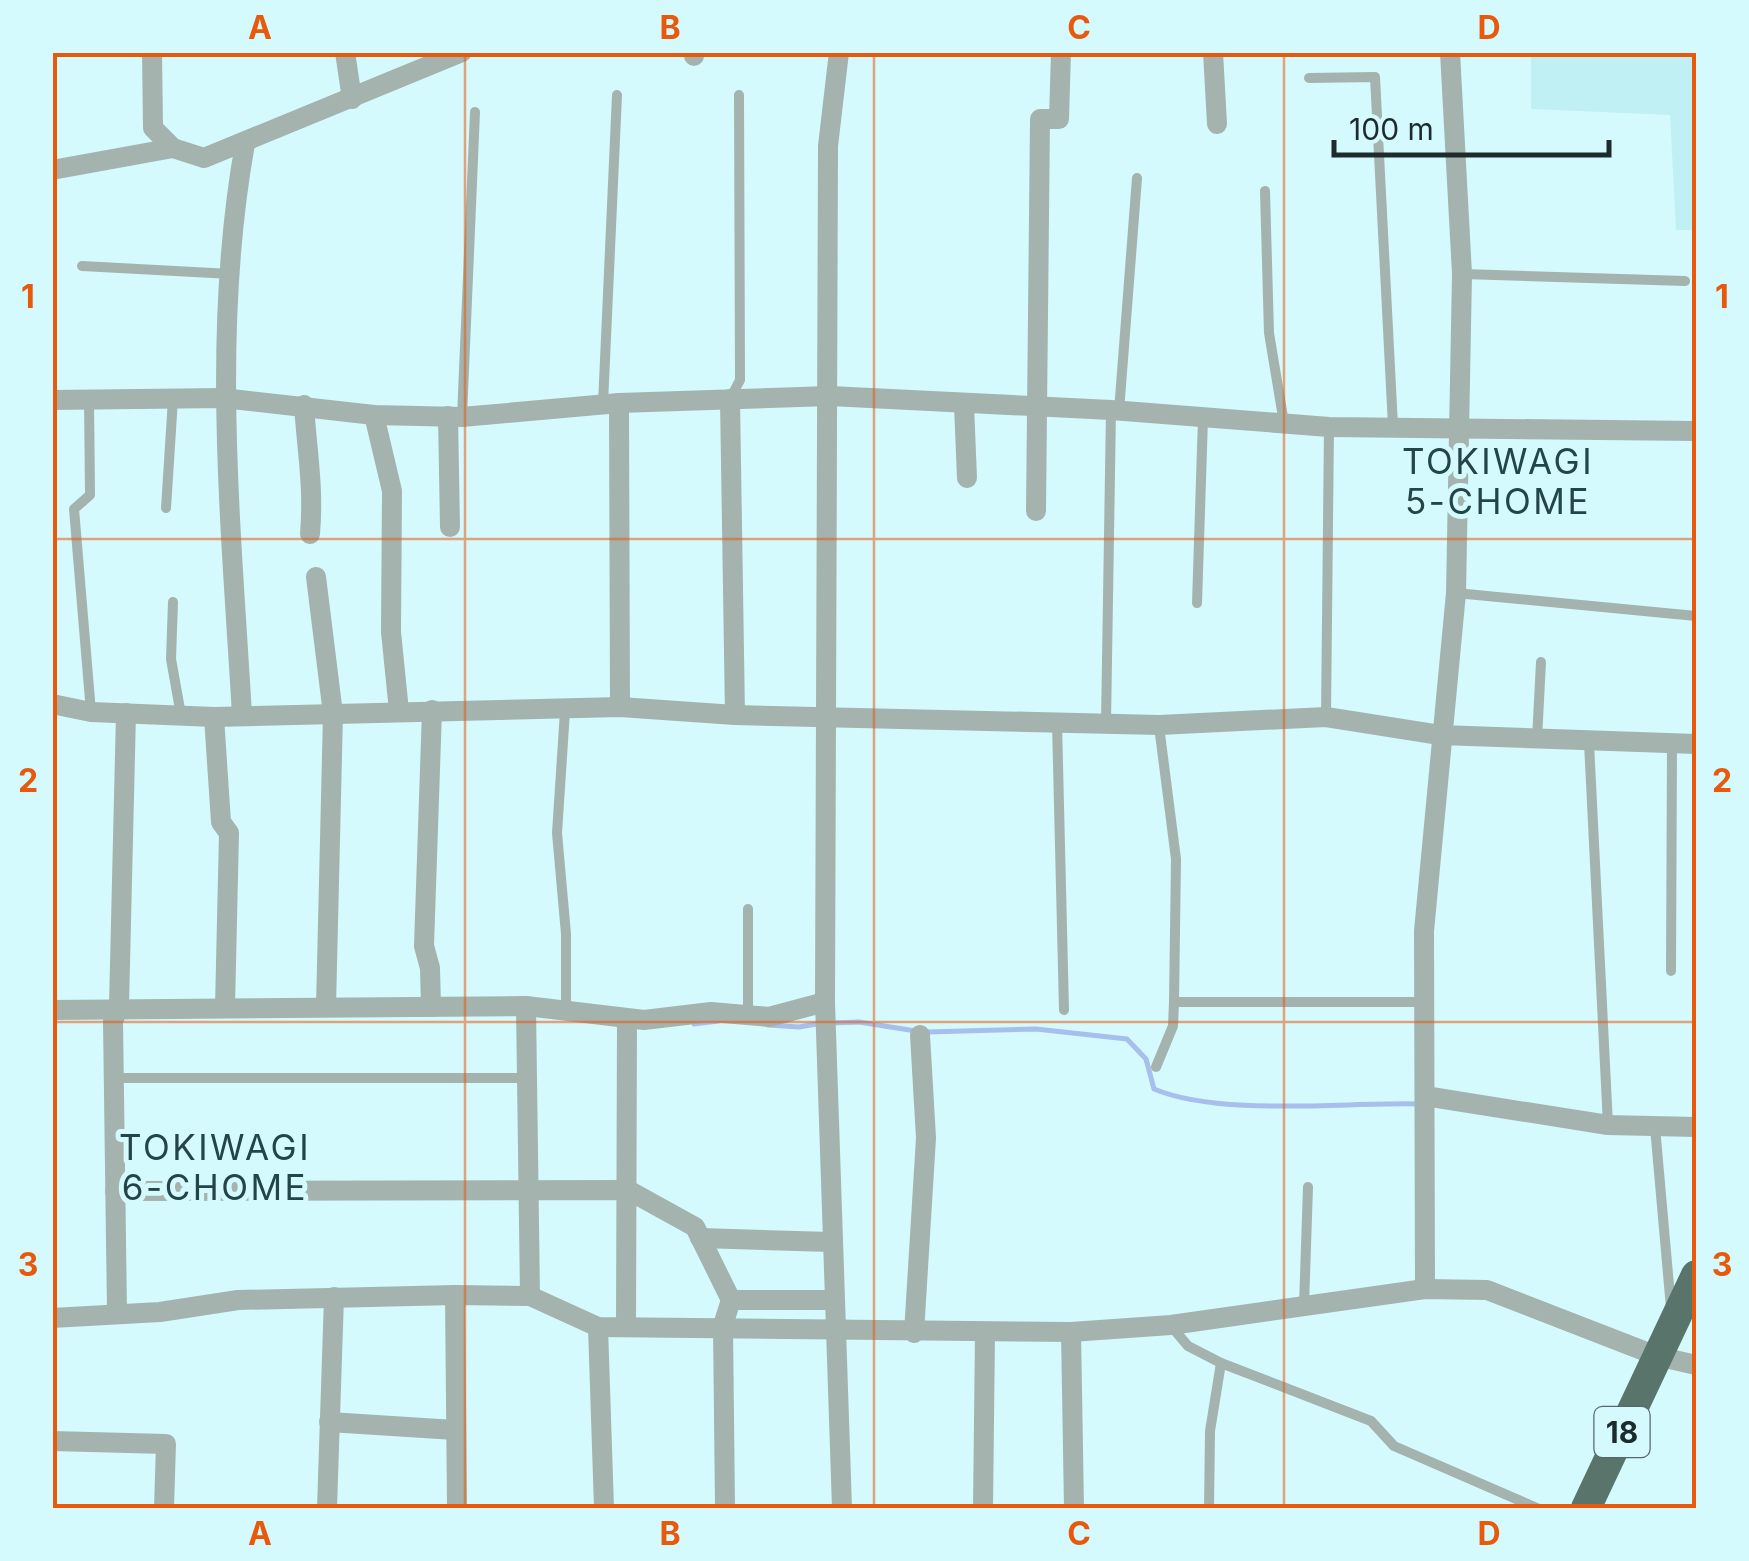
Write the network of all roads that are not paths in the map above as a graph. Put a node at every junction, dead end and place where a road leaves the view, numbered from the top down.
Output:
1 (152, 52) edge
2 (346, 52) edge
3 (462, 52) edge
4 (839, 52) edge
5 (1061, 52) edge
6 (1213, 52) edge
7 (1450, 52) edge
8 (1309, 78) dead end
9 (616, 95) dead end
10 (739, 95) dead end
11 (352, 98) junction
12 (474, 112) dead end
13 (1218, 124) dead end
14 (245, 144) junction
15 (173, 148) junction
16 (52, 170) edge
17 (1137, 178) dead end
18 (1265, 191) dead end
19 (82, 266) dead end
20 (231, 274) junction
21 (1462, 274) junction
22 (1685, 281) dead end
23 (830, 396) junction
24 (173, 398) junction
25 (223, 398) junction
26 (730, 398) junction
27 (89, 399) junction
28 (52, 400) edge
29 (611, 403) junction
30 (304, 405) junction
31 (964, 405) junction
32 (1034, 409) junction
33 (1115, 411) junction
34 (374, 415) junction
35 (455, 417) junction
36 (1203, 418) junction
37 (1284, 423) junction
38 (1393, 426) junction
39 (1329, 427) junction
40 (1457, 430) junction
41 (1696, 431) edge
42 (967, 478) dead end
43 (166, 508) dead end
44 (1036, 511) dead end
45 (450, 526) dead end
46 (310, 534) dead end
47 (316, 577) dead end
48 (1456, 593) junction
49 (173, 602) dead end
50 (1197, 603) dead end
51 (1696, 616) edge
52 (1541, 662) dead end
53 (52, 704) edge
54 (620, 707) junction
55 (432, 710) junction
56 (399, 711) junction
57 (565, 711) junction
58 (90, 712) junction
59 (126, 712) junction
60 (332, 714) junction
61 (182, 715) junction
62 (242, 715) junction
63 (735, 715) junction
64 (829, 715) junction
65 (214, 717) junction
66 (1326, 717) junction
67 (1058, 723) junction
68 (1106, 724) junction
69 (1159, 725) junction
70 (1440, 735) junction
71 (1537, 740) junction
72 (1589, 743) junction
73 (1672, 744) junction
74 (1696, 744) edge
75 (748, 909) dead end
76 (1671, 970) dead end
77 (825, 1002) junction
78 (1174, 1002) junction
79 (1424, 1002) junction
80 (119, 1006) junction
81 (526, 1006) junction
82 (225, 1007) junction
83 (326, 1007) junction
84 (431, 1008) junction
85 (52, 1010) edge
86 (1064, 1010) dead end
87 (566, 1012) junction
88 (748, 1015) junction
89 (627, 1019) junction
90 (920, 1035) dead end
91 (1156, 1067) dead end
92 (114, 1078) junction
93 (526, 1078) junction
94 (1424, 1096) junction
95 (1608, 1126) junction
96 (1655, 1126) junction
97 (1696, 1126) edge
98 (1308, 1187) dead end
99 (528, 1189) junction
100 (628, 1190) junction
101 (115, 1191) junction
102 (700, 1238) junction
103 (831, 1242) junction
104 (1696, 1276) edge
105 (1425, 1288) junction
106 (455, 1295) junction
107 (530, 1296) junction
108 (334, 1297) junction
109 (730, 1300) junction
110 (832, 1300) junction
111 (1304, 1308) junction
112 (116, 1313) junction
113 (52, 1318) edge
114 (1674, 1319) junction
115 (626, 1325) junction
116 (722, 1325) junction
117 (1171, 1326) junction
118 (598, 1327) junction
119 (1071, 1332) junction
120 (833, 1333) junction
121 (985, 1333) junction
122 (914, 1334) junction
123 (1658, 1356) junction
124 (1221, 1363) junction
125 (1696, 1365) edge
126 (329, 1422) junction
127 (455, 1430) junction
128 (52, 1441) edge
129 (164, 1508) edge
130 (327, 1508) edge
131 (457, 1508) edge
132 (604, 1508) edge
133 (725, 1508) edge
134 (842, 1508) edge
135 (983, 1508) edge
136 (1074, 1508) edge
137 (1209, 1508) edge
138 (1537, 1508) edge
139 (1586, 1508) edge

1 - 15 street
2 - 11 street
3 - 11 street
4 - 23 street
5 - 32 street
6 - 13 street
7 - 21 street
8 - 38 lane
9 - 29 lane
10 - 26 lane
11 - 14 street
12 - 35 lane
14 - 15 street
14 - 20 street
15 - 16 street
17 - 33 lane
18 - 37 lane
19 - 20 lane
20 - 25 street
21 - 22 lane
21 - 40 street
23 - 26 street
23 - 31 street
23 - 64 street
24 - 25 street
24 - 27 street
24 - 43 lane
25 - 30 street
25 - 62 street
26 - 29 street
26 - 63 street
27 - 28 street
27 - 58 lane
29 - 35 street
29 - 54 street
30 - 34 street
30 - 46 street
31 - 32 street
31 - 42 street
32 - 33 street
32 - 44 street
33 - 36 street
33 - 68 lane
34 - 35 street
34 - 56 street
35 - 45 street
36 - 37 street
36 - 50 lane
37 - 39 street
38 - 39 street
38 - 40 street
39 - 66 lane
40 - 41 street
40 - 48 street
47 - 60 street
48 - 51 lane
48 - 70 street
49 - 61 lane
52 - 71 lane
53 - 58 street
54 - 57 street
54 - 63 street
55 - 56 street
55 - 57 street
55 - 84 street
56 - 60 street
57 - 87 lane
58 - 59 street
59 - 61 street
59 - 80 street
60 - 62 street
60 - 83 street
61 - 65 street
62 - 65 street
63 - 64 street
64 - 67 street
64 - 77 street
65 - 82 street
66 - 69 street
66 - 70 street
67 - 68 street
67 - 86 lane
68 - 69 street
69 - 78 lane
70 - 71 street
70 - 79 street
71 - 72 street
72 - 73 street
72 - 95 lane
73 - 74 street
73 - 76 lane
75 - 88 lane
77 - 88 street
77 - 103 street
78 - 79 lane
78 - 91 lane
79 - 94 street
80 - 82 street
80 - 85 street
80 - 92 street
81 - 84 street
81 - 87 street
81 - 93 street
82 - 83 street
83 - 84 street
87 - 89 street
88 - 89 street
89 - 100 street
90 - 122 street
92 - 93 lane
92 - 101 street
93 - 99 street
94 - 95 street
94 - 105 street
95 - 96 street
96 - 97 street
96 - 114 lane
98 - 111 lane
99 - 100 street
99 - 101 street
99 - 107 street
100 - 102 street
100 - 115 street
101 - 112 street
102 - 103 street
102 - 109 street
103 - 110 street
104 - 114 highway, 18
105 - 111 street
105 - 123 street
106 - 107 street
106 - 108 street
106 - 127 street
107 - 118 street
108 - 112 street
108 - 126 street
109 - 110 street
109 - 116 street
110 - 120 street
111 - 117 street
112 - 113 street
114 - 123 highway, 18
115 - 116 street
115 - 118 street
116 - 120 street
116 - 133 street
117 - 119 street
117 - 124 lane
118 - 132 street
119 - 121 street
119 - 136 street
120 - 122 street
120 - 134 street
121 - 122 street
121 - 135 street
123 - 125 street
123 - 139 highway, 18
124 - 137 lane
124 - 138 lane
126 - 127 street
126 - 130 street
127 - 131 street
128 - 129 street

